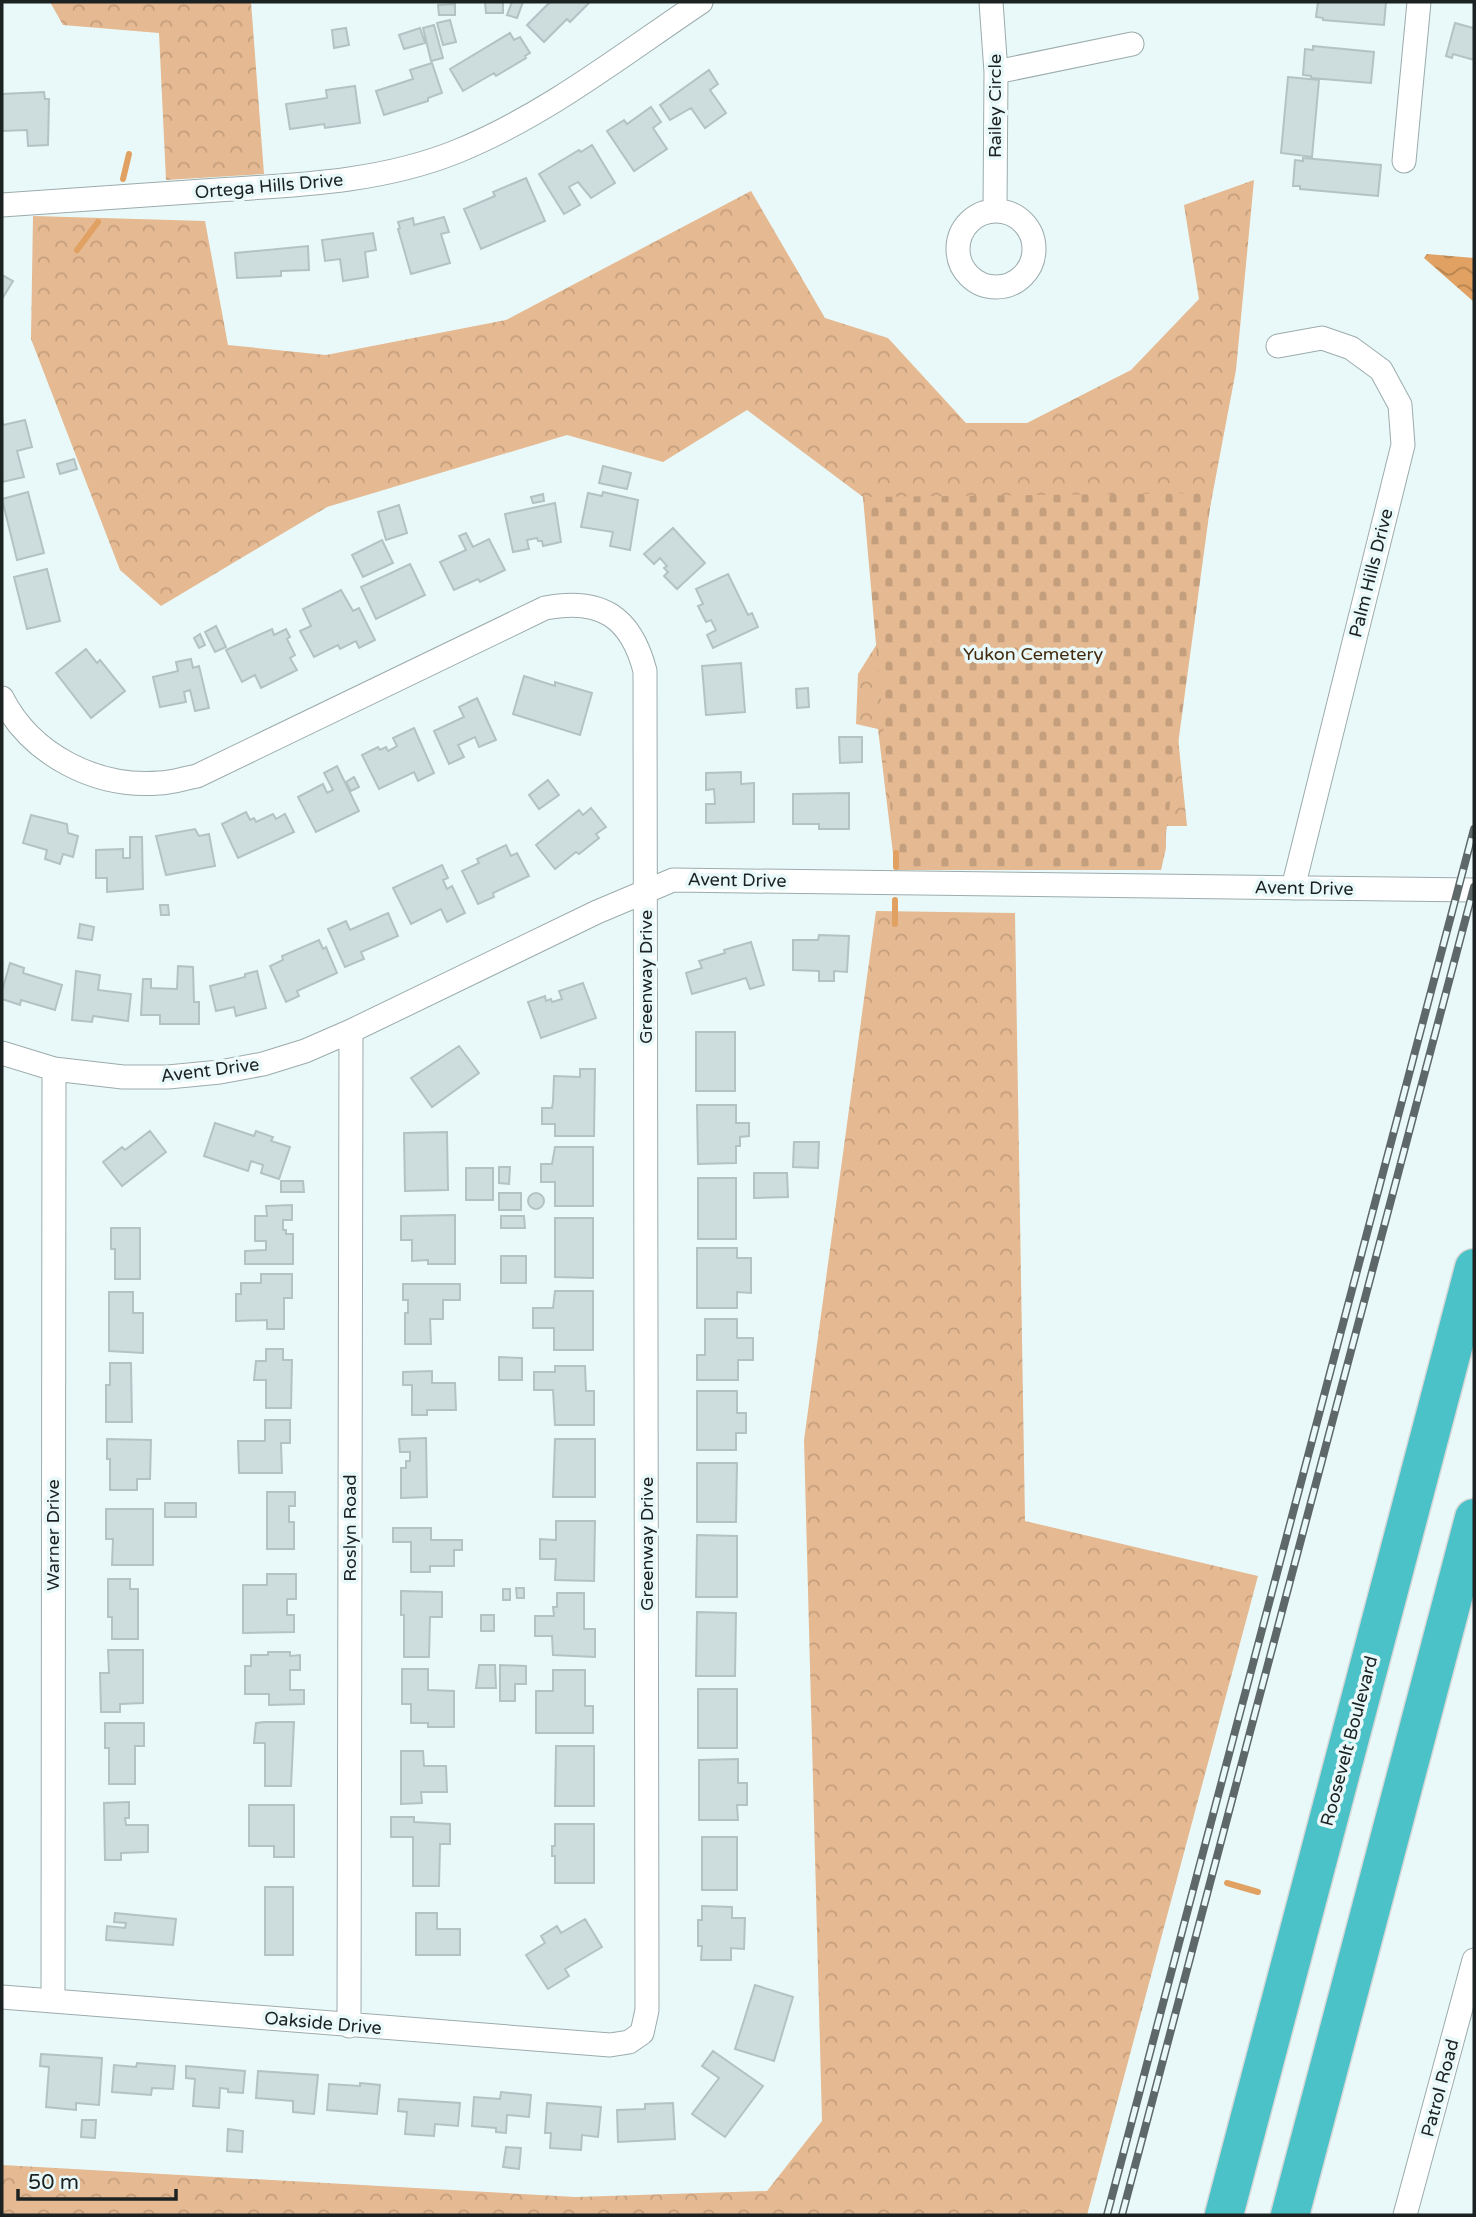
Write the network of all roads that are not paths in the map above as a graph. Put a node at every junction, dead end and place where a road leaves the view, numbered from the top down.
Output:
1 (701, 2) edge
2 (991, 2) edge
3 (1419, 2) edge
4 (666, 12) edge
5 (1132, 44) dead end
6 (996, 72) junction
7 (1404, 161) dead end
8 (2, 205) edge
9 (995, 210) dead end
10 (1278, 346) dead end
11 (2, 698) edge
12 (1293, 888) junction
13 (646, 890) junction
14 (1474, 890) edge
15 (351, 1031) junction
16 (2, 1052) edge
17 (54, 1069) junction
18 (1474, 1268) edge
19 (1474, 1518) edge
20 (1474, 1960) edge
21 (2, 1997) edge
22 (53, 2001) junction
23 (349, 2026) junction
24 (642, 2033) joint
25 (1224, 2215) edge
26 (1290, 2215) edge
27 (1405, 2215) edge

1 - 4 street, Ortega Hills Drive
2 - 6 street, Railey Circle
3 - 7 street
4 - 8 street, Ortega Hills Drive
5 - 6 street
6 - 9 street, Railey Circle
10 - 12 street, Palm Hills Drive
11 - 13 street, Greenway Drive
12 - 13 street, Avent Drive
12 - 14 street, Avent Drive
13 - 15 street, Avent Drive
13 - 24 street, Greenway Drive
15 - 17 street, Avent Drive
15 - 23 street, Roslyn Road
16 - 17 street, Avent Drive
17 - 22 street, Warner Drive
18 - 25 highway, Roosevelt Boulevard
19 - 26 highway
20 - 27 street, Patrol Road
21 - 22 street, Oakside Drive
22 - 23 street, Oakside Drive
23 - 24 street, Oakside Drive

